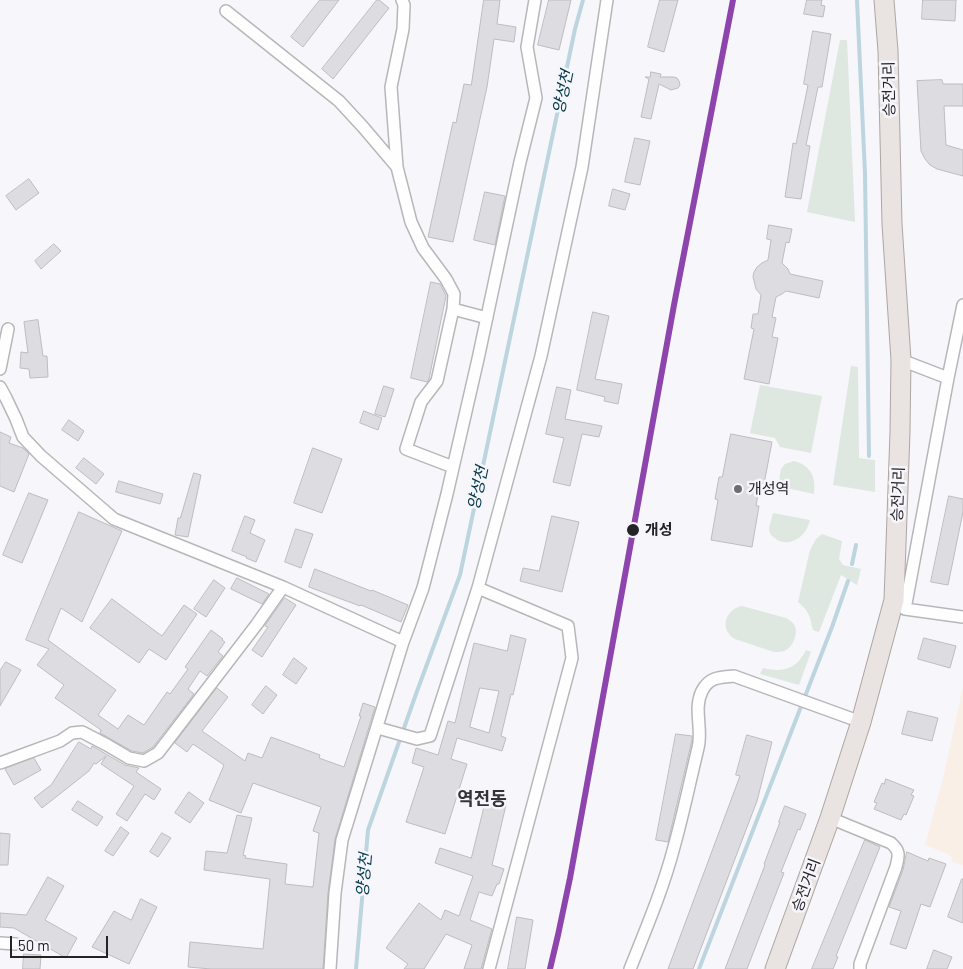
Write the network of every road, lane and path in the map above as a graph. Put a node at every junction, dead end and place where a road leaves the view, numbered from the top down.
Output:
1 (402, 0) edge
2 (535, 0) edge
3 (607, 0) edge
4 (884, 0) edge
5 (226, 11) dead end
6 (397, 168) junction
7 (963, 305) edge
8 (453, 309) junction
9 (487, 318) junction
10 (8, 329) dead end
11 (901, 360) junction
12 (0, 370) edge
13 (948, 378) junction
14 (0, 387) edge
15 (453, 467) junction
16 (282, 587) junction
17 (478, 588) junction
18 (899, 604) junction
19 (963, 617) edge
20 (403, 642) junction
21 (861, 722) junction
22 (378, 728) junction
23 (0, 763) edge
24 (830, 818) junction
25 (0, 944) edge
26 (16, 944) dead end
27 (330, 969) edge
28 (489, 969) edge
29 (630, 969) edge
30 (775, 969) edge
31 (860, 969) edge

1 - 6 street
2 - 9 street
3 - 17 street
4 - 11 main road, 승전거리
5 - 6 street
6 - 8 street
7 - 13 street
8 - 9 street
8 - 15 street
9 - 15 street
10 - 12 street
11 - 13 street
11 - 18 main road, 승전거리
13 - 18 street
14 - 16 street
15 - 20 street
16 - 20 street
16 - 23 street
17 - 22 street
17 - 28 street
18 - 19 street
18 - 21 main road, 승전거리
20 - 22 street
21 - 24 main road, 승전거리
21 - 29 street
22 - 27 street
24 - 30 main road, 승전거리
24 - 31 street
25 - 26 street

